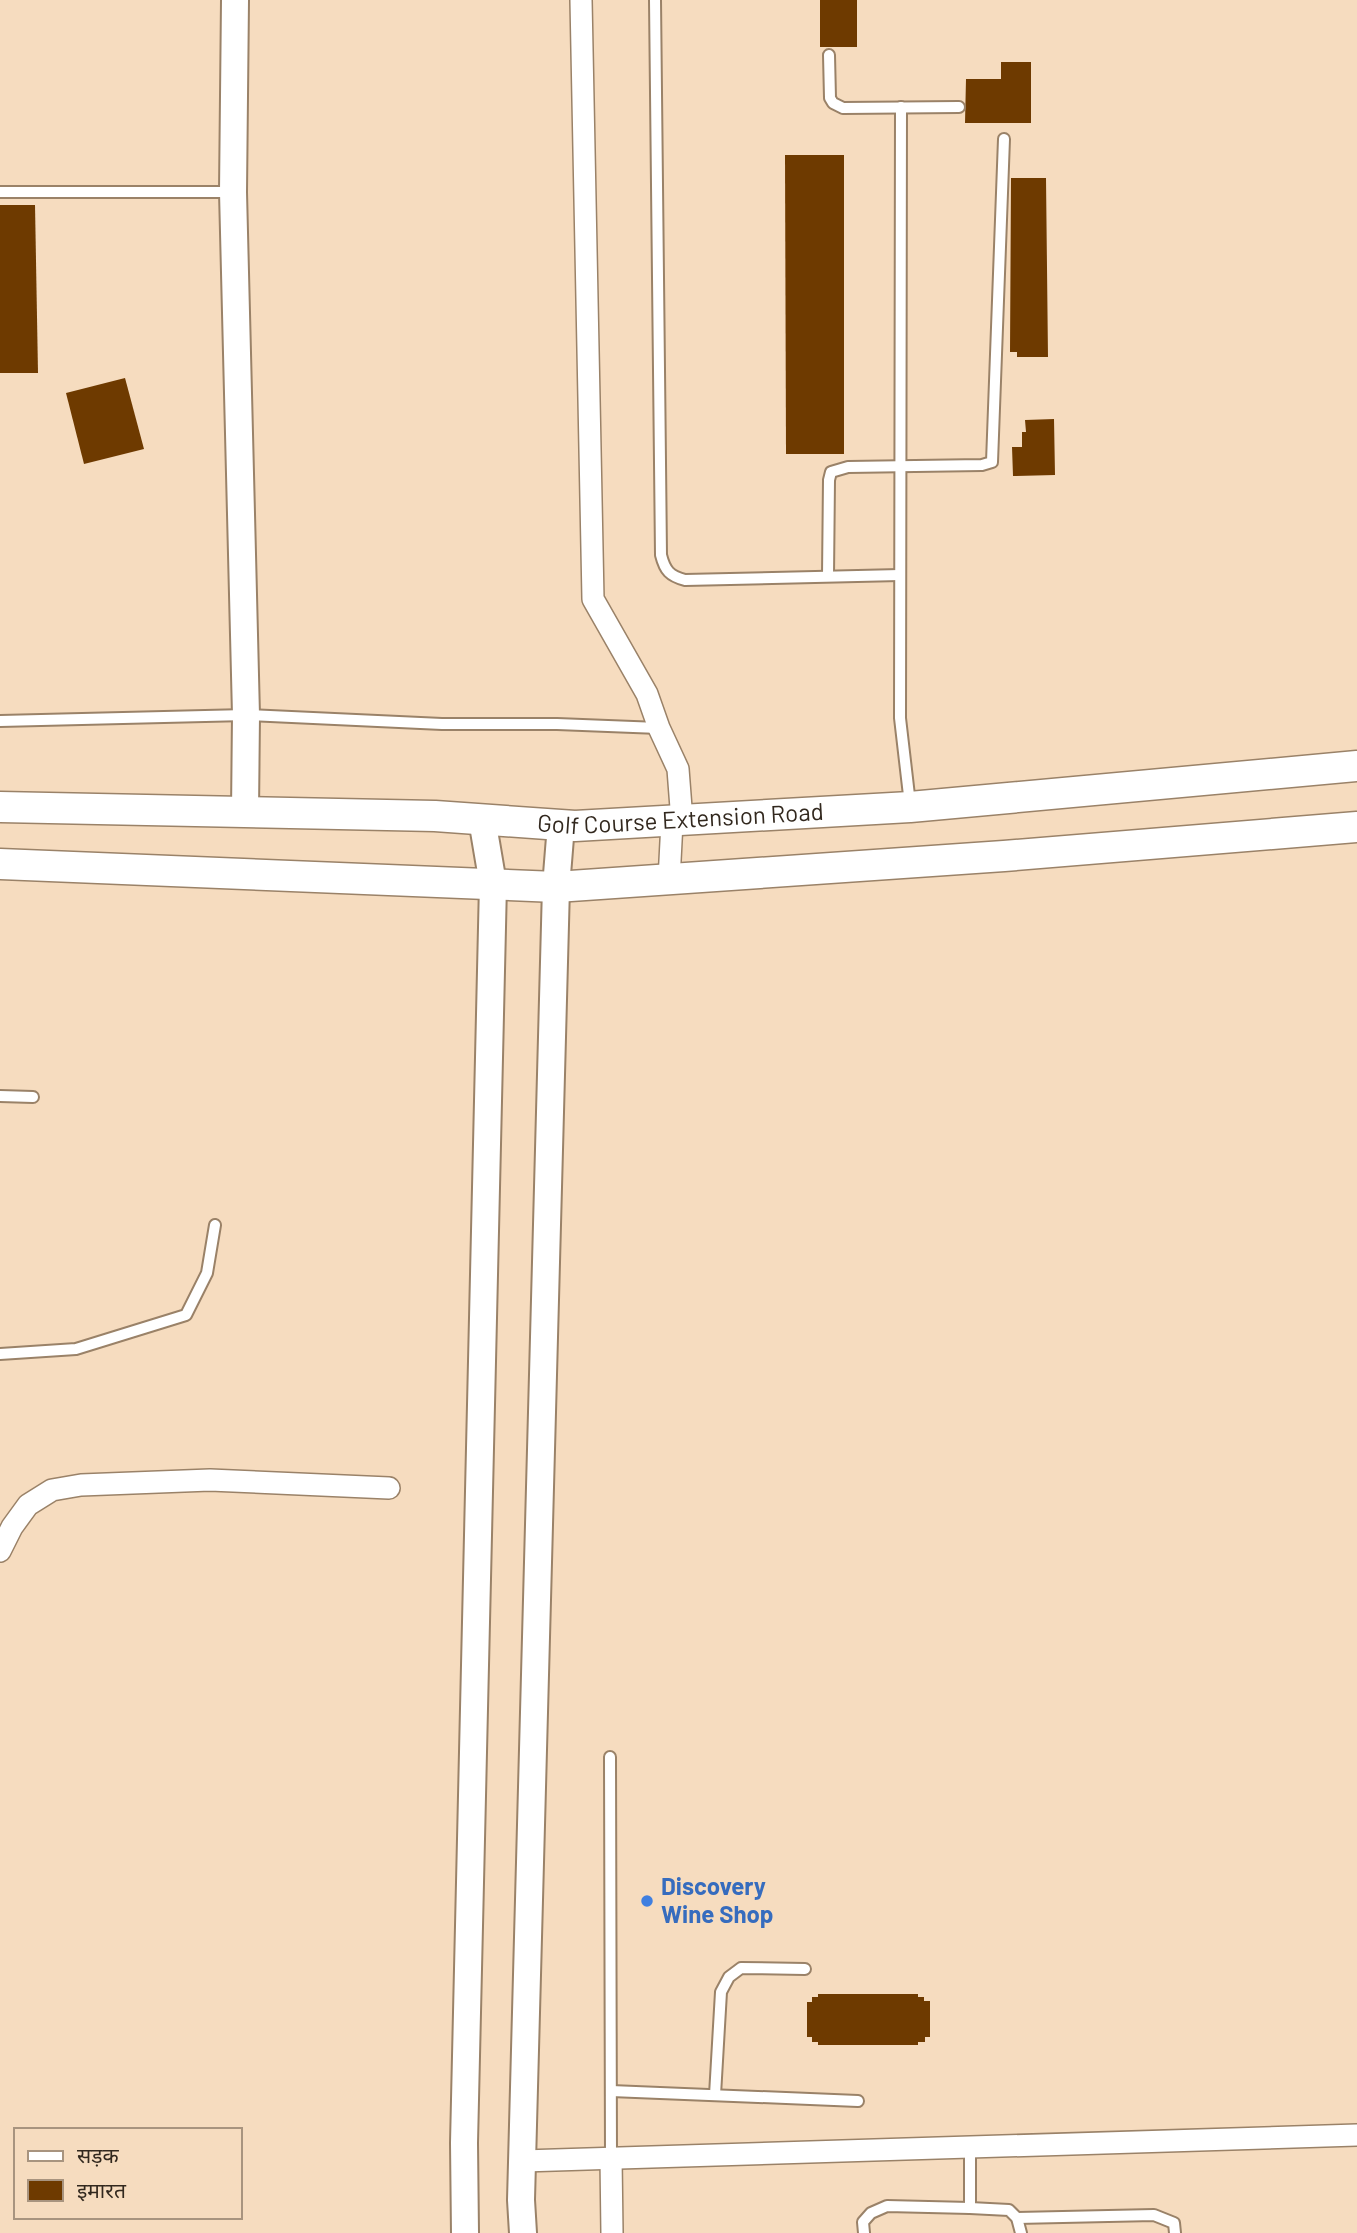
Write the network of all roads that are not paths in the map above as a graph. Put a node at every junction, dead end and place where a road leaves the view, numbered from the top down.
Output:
1 (235, 0) edge
2 (581, 0) edge
3 (655, 0) edge
4 (829, 55) dead end
5 (901, 107) junction
6 (959, 107) dead end
7 (1004, 139) dead end
8 (0, 192) edge
9 (233, 192) junction
10 (900, 467) junction
11 (900, 575) junction
12 (828, 576) junction
13 (246, 715) junction
14 (0, 721) edge
15 (659, 728) junction
16 (1357, 766) edge
17 (0, 807) edge
18 (910, 807) junction
19 (245, 812) junction
20 (482, 819) junction
21 (677, 821) junction
22 (561, 825) junction
23 (1357, 827) edge
24 (0, 864) edge
25 (669, 880) junction
26 (493, 884) junction
27 (556, 887) junction
28 (0, 1096) edge
29 (33, 1097) dead end
30 (215, 1225) dead end
31 (0, 1354) edge
32 (389, 1489) dead end
33 (0, 1551) edge
34 (610, 1757) dead end
35 (805, 1969) dead end
36 (611, 2091) junction
37 (715, 2095) junction
38 (858, 2101) dead end
39 (1357, 2135) edge
40 (970, 2146) junction
41 (611, 2158) junction
42 (523, 2161) junction
43 (970, 2208) junction
44 (1017, 2218) junction
45 (465, 2233) edge
46 (523, 2233) edge
47 (612, 2233) edge
48 (864, 2233) edge
49 (1021, 2233) edge
50 (1175, 2233) edge

1 - 9 street
2 - 15 street
3 - 12 lane
4 - 5 lane
5 - 6 lane
5 - 10 lane
7 - 10 lane
8 - 9 lane
9 - 13 street
10 - 11 lane
10 - 12 lane
11 - 12 lane
11 - 18 lane
13 - 14 lane
13 - 15 lane
13 - 19 street
15 - 21 street
16 - 18 main road, Golf Course Extension Road
17 - 19 main road, Golf Course Extension Road
18 - 21 main road, Golf Course Extension Road
19 - 20 main road, Golf Course Extension Road
20 - 22 main road, Golf Course Extension Road
20 - 26 street
21 - 22 main road, Golf Course Extension Road
21 - 25 street
22 - 27 street
23 - 25 main road
24 - 26 main road
25 - 27 main road
26 - 27 main road
26 - 45 street
27 - 42 street
28 - 29 lane
30 - 31 lane
32 - 33 street
34 - 36 lane
35 - 37 lane
36 - 37 lane
36 - 41 lane
37 - 38 lane
39 - 40 street
40 - 41 street
40 - 43 lane
41 - 42 street
41 - 47 street
42 - 46 street
43 - 44 lane
43 - 48 lane
44 - 49 lane
44 - 50 lane

